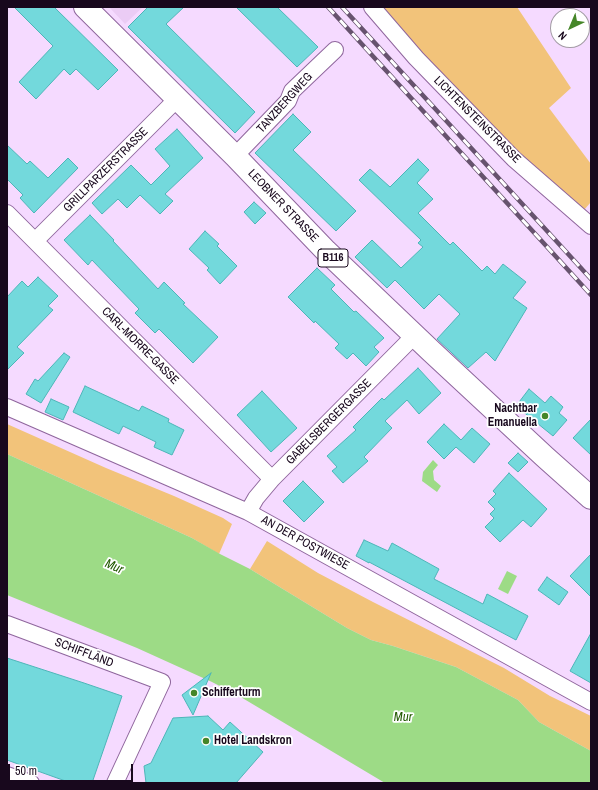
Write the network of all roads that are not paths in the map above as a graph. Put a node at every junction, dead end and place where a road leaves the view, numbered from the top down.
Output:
1 (85, 7) edge
2 (372, 7) edge
3 (335, 50) dead end
4 (177, 99) junction
5 (235, 156) junction
6 (7, 213) edge
7 (591, 226) edge
8 (35, 241) junction
9 (415, 336) junction
10 (7, 407) edge
11 (272, 479) junction
12 (591, 498) edge
13 (248, 512) junction
14 (7, 624) edge
15 (591, 702) edge
16 (12, 779) edge
17 (31, 783) edge
18 (115, 783) edge

1 - 4 main road, LEOBNER STRASSE / B116
2 - 7 street, LICHTENSTEINSTRASSE
3 - 5 street, TANZBERGWEG
4 - 5 main road, LEOBNER STRASSE / B116
4 - 8 street, GRILLPARZERSTRASSE
5 - 9 main road, LEOBNER STRASSE / B116
6 - 8 street, CARL-MORRE-GASSE
8 - 11 street, CARL-MORRE-GASSE
9 - 11 street, GABELSBERGERGASSE
9 - 12 main road, LEOBNER STRASSE / B116
10 - 13 street, AN DER POSTWIESE
11 - 13 street, GABELSBERGERGASSE
13 - 15 street, AN DER POSTWIESE
14 - 18 street, SCHIFFLÄND
16 - 17 street

